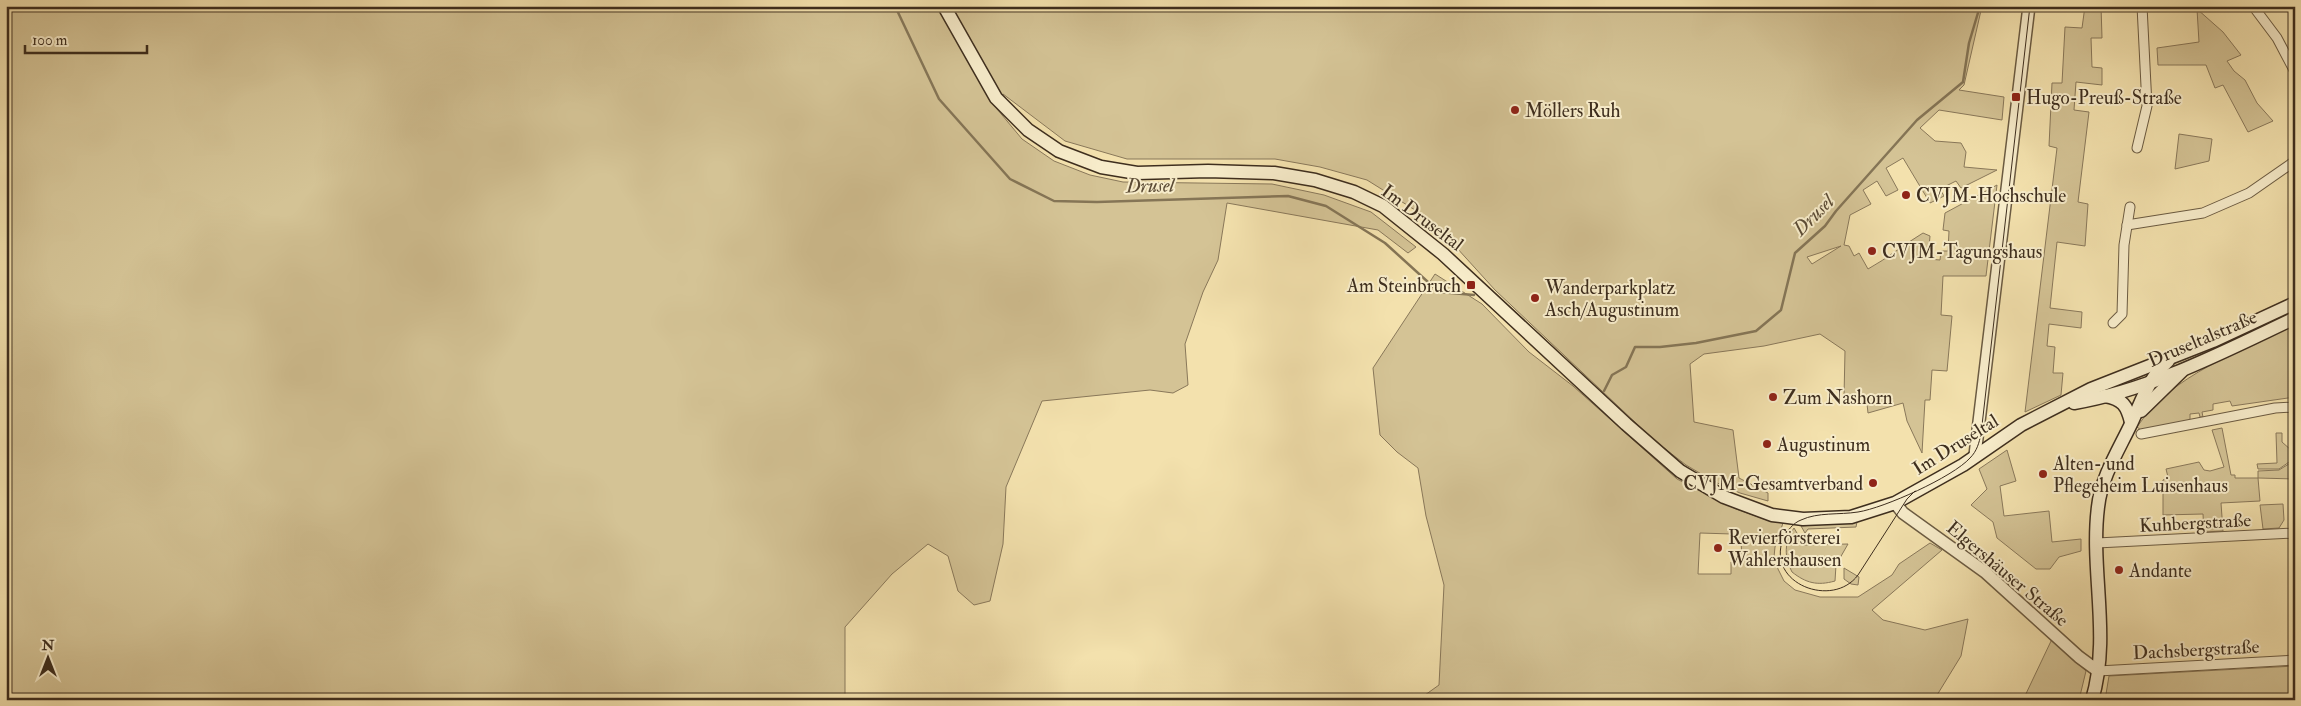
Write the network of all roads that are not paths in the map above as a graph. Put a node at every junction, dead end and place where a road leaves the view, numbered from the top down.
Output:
1 (944, 6) edge
2 (2029, 6) edge
3 (2142, 6) edge
4 (2253, 6) edge
5 (2295, 72) edge
6 (2137, 148) dead end
7 (2295, 162) edge
8 (2130, 207) dead end
9 (2127, 225) junction
10 (2295, 303) edge
11 (2295, 318) edge
12 (2113, 323) dead end
13 (2170, 360) junction
14 (2182, 371) junction
15 (2124, 375) joint
16 (2150, 381) junction
17 (2100, 397) junction
18 (2064, 404) junction
19 (2295, 407) edge
20 (2131, 422) junction
21 (2141, 434) dead end
22 (1975, 454) junction
23 (1895, 503) junction
24 (2295, 533) edge
25 (2097, 543) junction
26 (2295, 660) edge
27 (2098, 670) junction
28 (2092, 700) edge

1 - 23 main road, Im Druseltal
2 - 22 street
3 - 6 street
4 - 5 street
7 - 9 street
8 - 9 street
9 - 12 street
10 - 13 main road, Druseltalstraße
11 - 14 main road, Druseltalstraße
13 - 15 main road, Druseltalstraße
13 - 16 main road
14 - 16 main road, Druseltalstraße
14 - 20 main road
15 - 18 main road, Im Druseltal
16 - 17 main road, Druseltalstraße
16 - 20 main road
17 - 18 main road, Im Druseltal
17 - 20 main road
18 - 22 main road, Im Druseltal
19 - 21 street
20 - 25 main road
22 - 23 main road, Im Druseltal
23 - 27 street, Elgershäuser Straße
24 - 25 street, Kuhbergstraße
25 - 27 main road
26 - 27 street, Dachsbergstraße
27 - 28 main road

